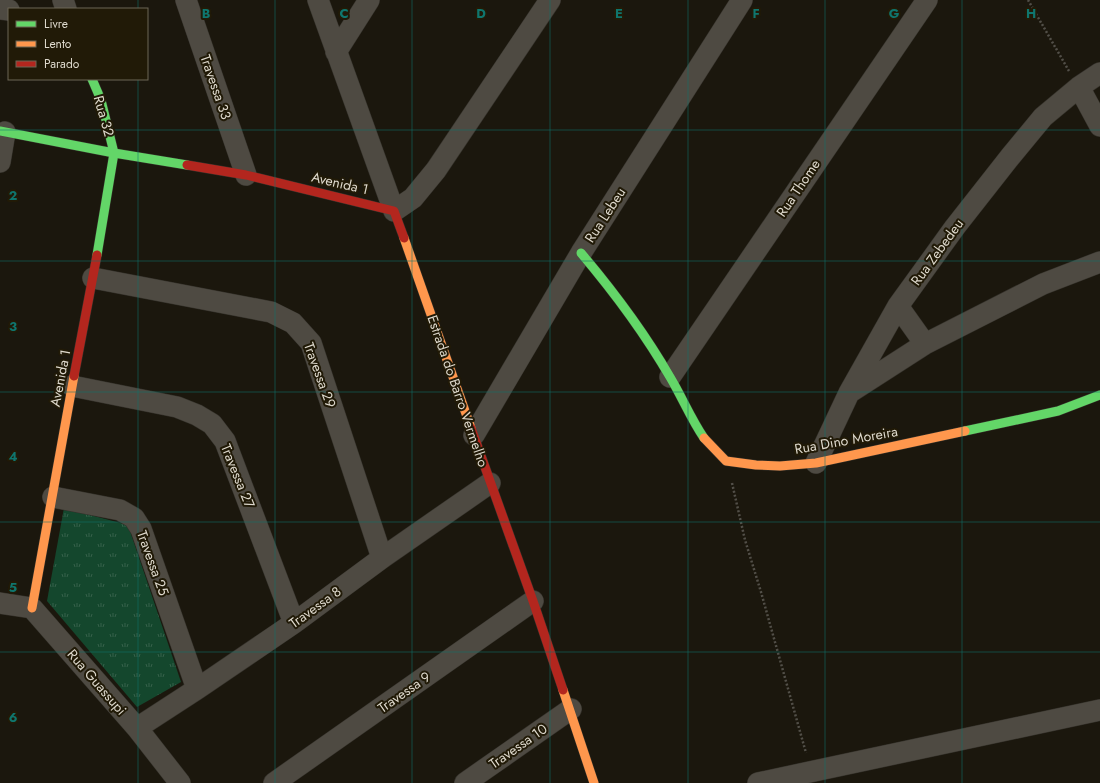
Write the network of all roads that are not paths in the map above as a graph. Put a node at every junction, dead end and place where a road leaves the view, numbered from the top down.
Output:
1 (186, 0) edge
2 (318, 0) edge
3 (370, 0) edge
4 (550, 0) edge
5 (742, 0) edge
6 (927, 0) edge
7 (336, 52) junction
8 (1100, 73) edge
9 (92, 80) edge
10 (1078, 87) junction
11 (1100, 126) edge
12 (3, 131) edge
13 (114, 153) junction
14 (0, 162) edge
15 (246, 175) junction
16 (394, 210) junction
17 (581, 253) junction
18 (1100, 262) edge
19 (93, 278) junction
20 (898, 306) junction
21 (925, 344) junction
22 (670, 377) junction
23 (72, 386) junction
24 (850, 393) junction
25 (1100, 395) edge
26 (474, 435) junction
27 (816, 463) junction
28 (490, 483) junction
29 (53, 497) junction
30 (382, 558) junction
31 (533, 601) junction
32 (0, 603) edge
33 (32, 608) junction
34 (294, 623) junction
35 (197, 689) junction
36 (570, 709) junction
37 (1100, 710) edge
38 (137, 728) junction
39 (180, 783) edge
40 (274, 783) edge
41 (465, 783) edge
42 (594, 783) edge
43 (758, 783) edge

1 - 15 street, Travessa 33
2 - 7 street, Estrada do Barro Vermelho
3 - 7 street
4 - 16 street
5 - 17 street, Rua Lebeu
6 - 22 street, Rua Thome
7 - 16 street, Estrada do Barro Vermelho
8 - 10 street, Rua Zebedeu
9 - 13 street, Rua 32
10 - 11 street
10 - 20 street, Rua Zebedeu
12 - 13 street, Avenida 1
12 - 14 street
13 - 15 street, Avenida 1
13 - 19 street, Avenida 1
15 - 16 street, Avenida 1
16 - 26 street, Estrada do Barro Vermelho
17 - 22 street
17 - 26 street, Rua Lebeu
18 - 21 street
19 - 23 street, Avenida 1
19 - 30 street, Travessa 29
20 - 21 street
20 - 24 street, Rua Zebedeu
21 - 24 street
22 - 27 street, Rua Dino Moreira
23 - 29 street, Avenida 1
23 - 34 street, Travessa 27
24 - 27 street, Rua Zebedeu
25 - 27 street, Rua Dino Moreira
26 - 28 street, Estrada do Barro Vermelho
28 - 30 street, Travessa 8
28 - 31 street, Estrada do Barro Vermelho
29 - 33 street, Avenida 1
29 - 35 street, Travessa 25
30 - 34 street, Travessa 8
31 - 36 street, Estrada do Barro Vermelho
31 - 40 street, Travessa 9
32 - 33 street
33 - 38 street, Rua Guassupi
34 - 35 street, Travessa 8
35 - 38 street, Travessa 8
36 - 41 street, Travessa 10
36 - 42 street, Estrada do Barro Vermelho
37 - 43 street
38 - 39 street, Rua Guassupi

